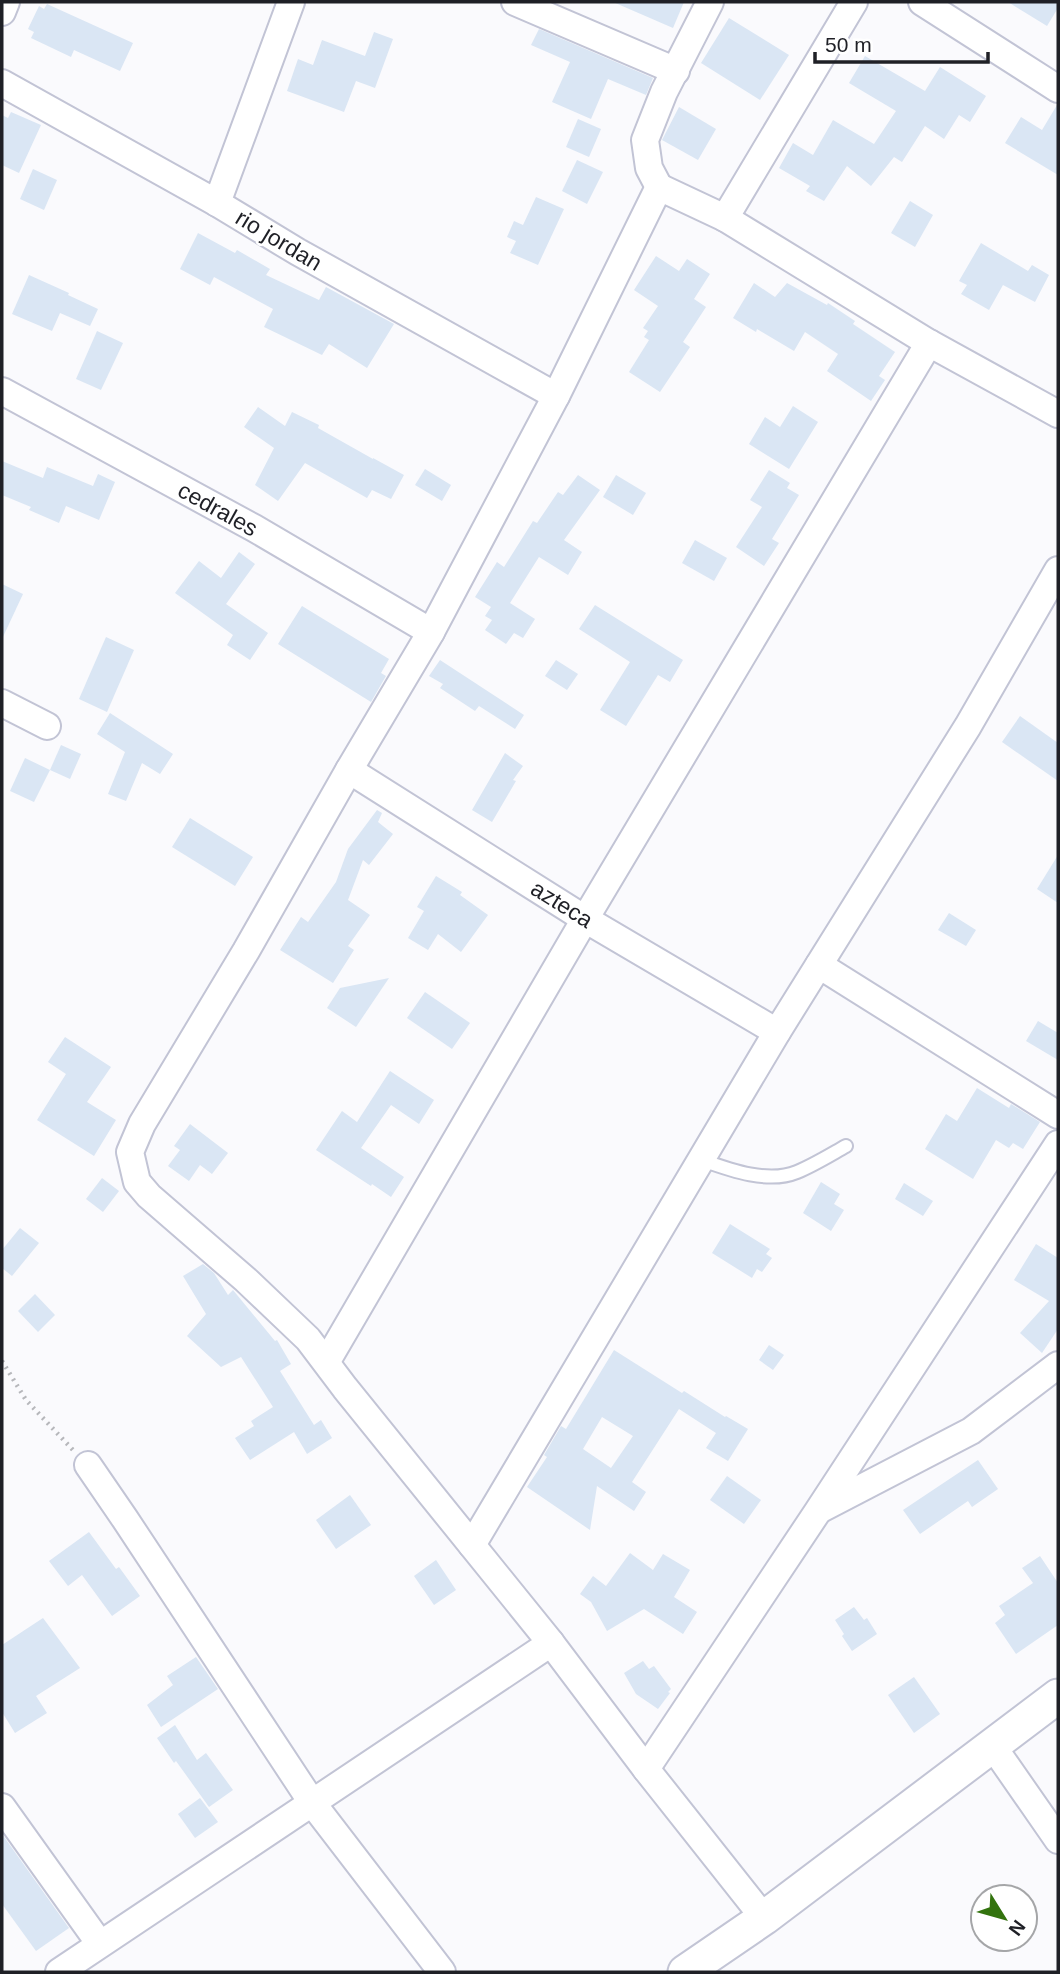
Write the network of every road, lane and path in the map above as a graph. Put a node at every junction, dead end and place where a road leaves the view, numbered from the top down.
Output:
1 (6, 2) edge
2 (291, 2) edge
3 (515, 2) edge
4 (710, 2) edge
5 (854, 2) edge
6 (922, 2) edge
7 (2, 12) edge
8 (676, 71) junction
9 (2, 83) edge
10 (1058, 89) edge
11 (659, 187) junction
12 (217, 203) junction
13 (725, 218) junction
14 (929, 343) junction
15 (2, 391) edge
16 (556, 397) junction
17 (1058, 414) edge
18 (1058, 570) edge
19 (432, 632) junction
20 (2, 703) edge
21 (47, 726) dead end
22 (349, 770) junction
23 (585, 919) junction
24 (819, 965) junction
25 (778, 1032) junction
26 (1058, 1115) edge
27 (1058, 1144) edge
28 (846, 1146) dead end
29 (702, 1160) junction
30 (2, 1361) edge
31 (327, 1362) junction
32 (1058, 1365) edge
33 (88, 1465) joint
34 (818, 1511) junction
35 (472, 1545) junction
36 (551, 1643) junction
37 (1058, 1696) edge
38 (992, 1745) junction
39 (646, 1769) junction
40 (313, 1804) junction
41 (2, 1807) edge
42 (1058, 1840) edge
43 (764, 1918) junction
44 (100, 1944) junction
45 (59, 1972) edge
46 (442, 1972) edge
47 (685, 1972) edge

1 - 7 street
2 - 12 street
3 - 8 street
4 - 8 street
5 - 13 street
6 - 10 street
8 - 11 street
9 - 12 street, rio jordan
11 - 13 street
11 - 16 street
12 - 16 street, rio jordan
13 - 14 street
14 - 17 street
14 - 23 street
15 - 19 street, cedrales
16 - 19 street
18 - 24 street
19 - 22 street
20 - 21 street
22 - 23 street, azteca
22 - 31 street
23 - 25 street, azteca
23 - 31 street
24 - 25 street
24 - 26 street
25 - 29 street
27 - 34 street
28 - 29 lane
29 - 35 street
30 - 33 path
31 - 35 street
32 - 34 street
33 - 40 street
34 - 39 street
35 - 36 street
36 - 39 street
36 - 40 street
37 - 38 street
38 - 42 street
38 - 43 street
39 - 43 street
40 - 44 street
40 - 46 street
41 - 44 street
43 - 47 street
44 - 45 street

